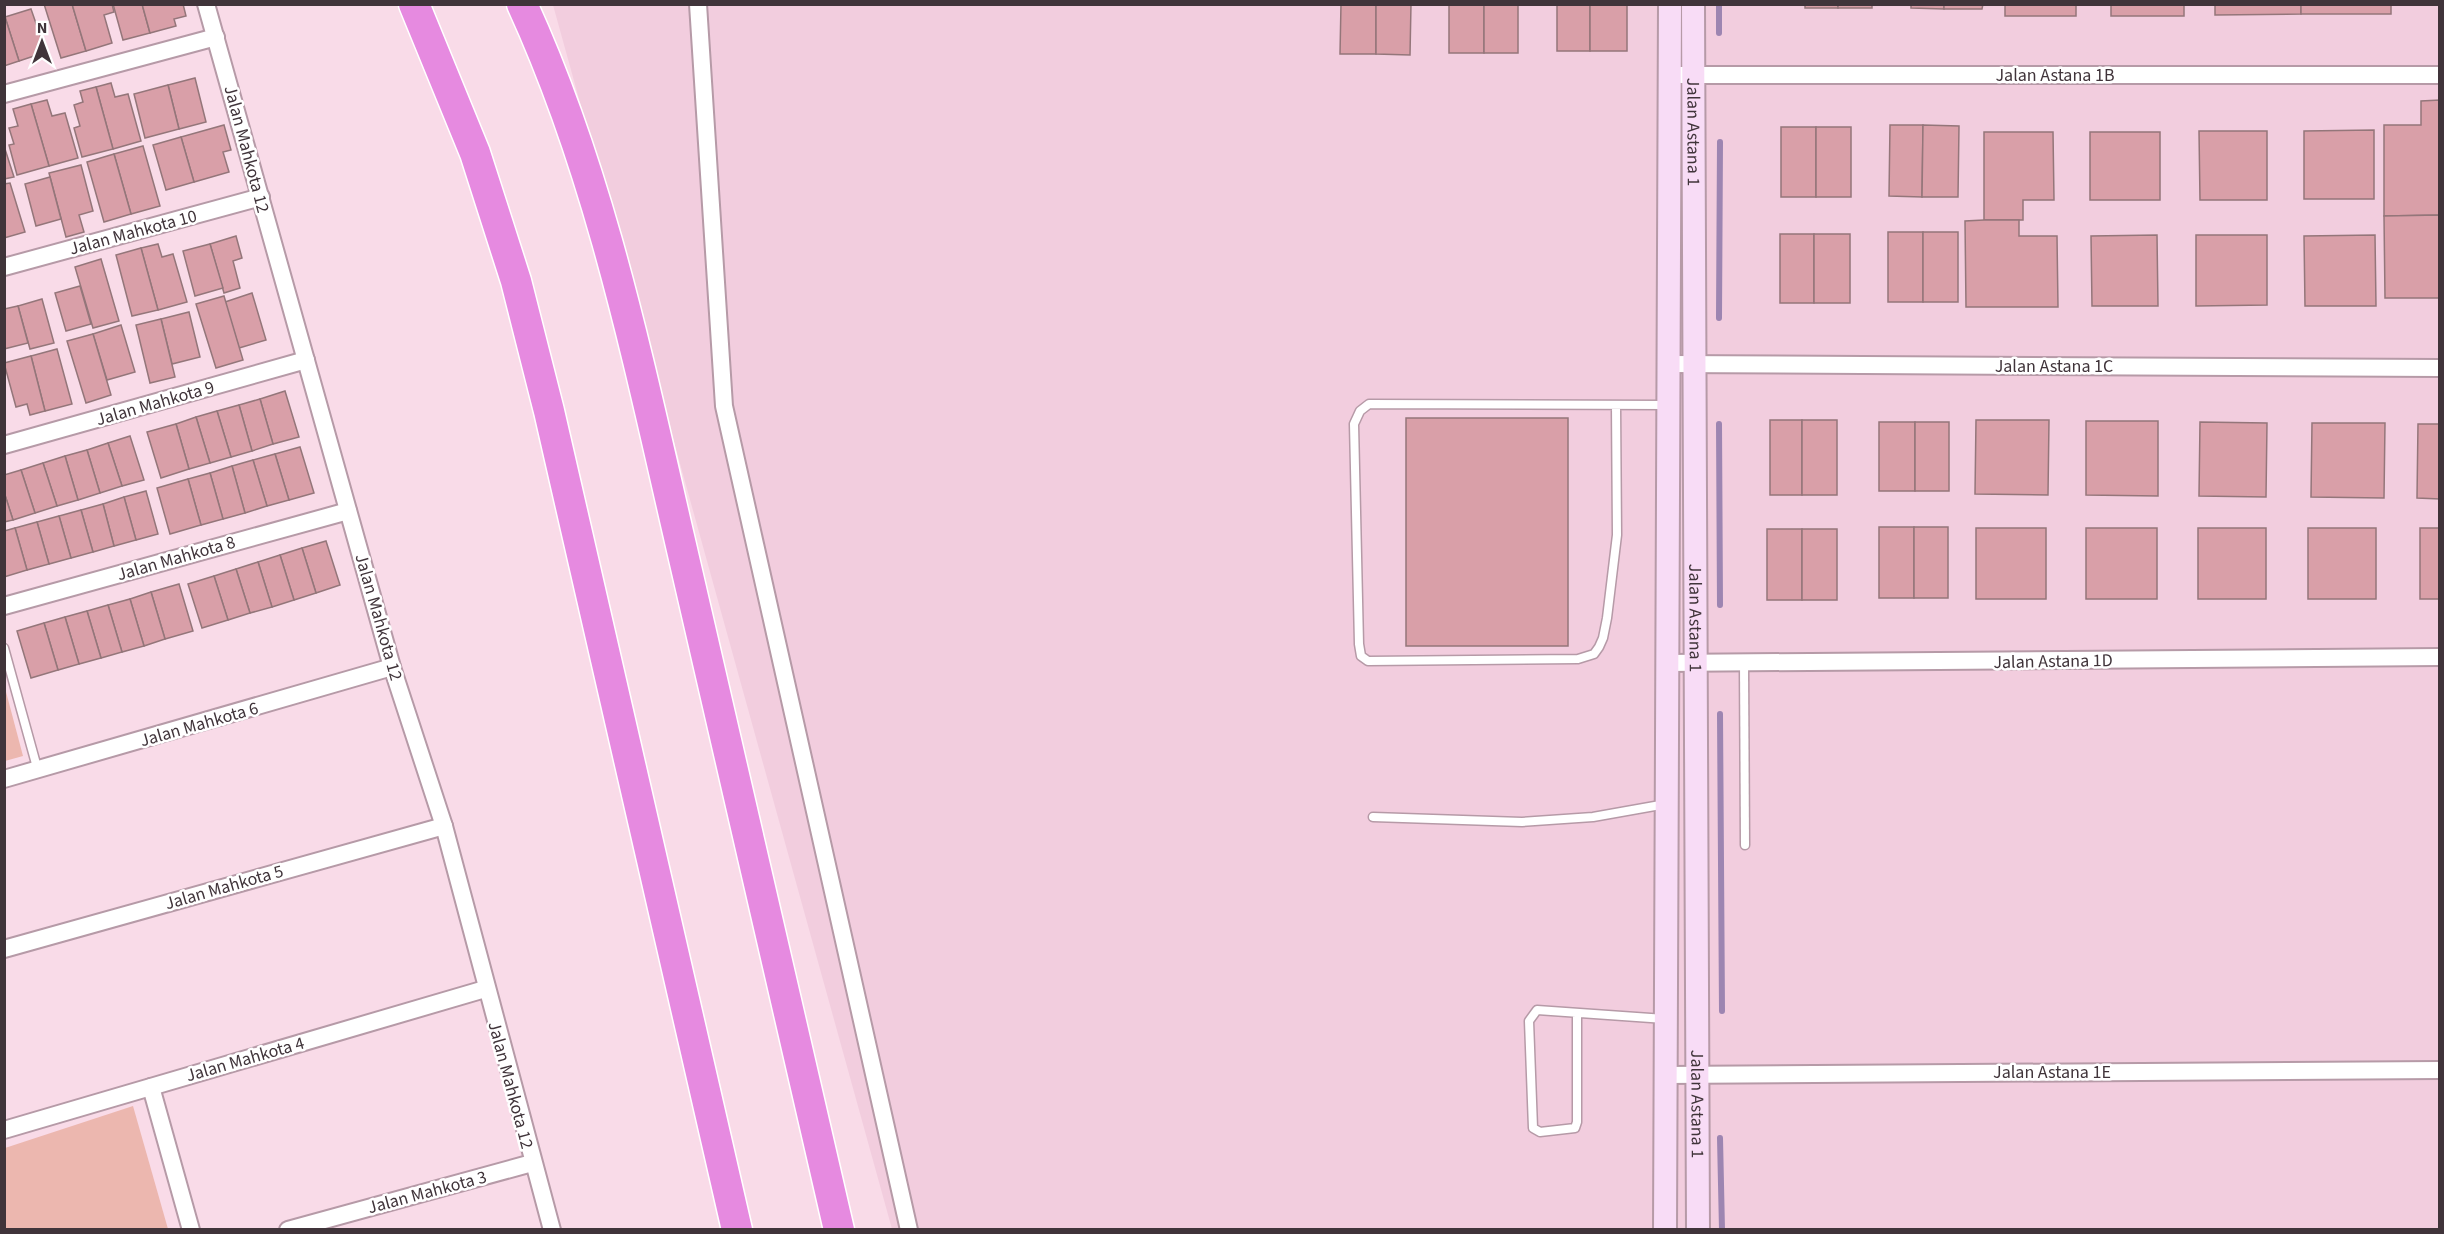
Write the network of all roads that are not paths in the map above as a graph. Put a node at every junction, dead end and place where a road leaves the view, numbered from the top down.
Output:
1 (207, 4) edge
2 (414, 4) edge
3 (522, 4) edge
4 (698, 4) edge
5 (1670, 4) edge
6 (1693, 4) edge
7 (216, 37) junction
8 (1670, 75) junction
9 (1693, 75) junction
10 (2439, 75) edge
11 (4, 94) edge
12 (261, 197) junction
13 (4, 267) edge
14 (306, 360) junction
15 (1668, 364) junction
16 (1694, 364) junction
17 (2439, 368) edge
18 (1616, 405) junction
19 (1668, 405) junction
20 (4, 445) edge
21 (348, 511) junction
22 (4, 606) edge
23 (4, 648) edge
24 (2439, 657) edge
25 (1667, 663) junction
26 (1696, 663) junction
27 (1744, 664) junction
28 (392, 667) junction
29 (39, 771) junction
30 (4, 779) edge
31 (1667, 804) junction
32 (1373, 817) dead end
33 (444, 826) junction
34 (1745, 845) dead end
35 (4, 949) edge
36 (485, 989) junction
37 (1577, 1013) junction
38 (1666, 1019) junction
39 (2439, 1070) edge
40 (1665, 1075) junction
41 (1697, 1075) junction
42 (151, 1087) junction
43 (5, 1130) edge
44 (532, 1163) junction
45 (191, 1230) edge
46 (288, 1230) edge
47 (552, 1230) edge
48 (737, 1230) edge
49 (839, 1230) edge
50 (909, 1230) edge
51 (1665, 1230) edge
52 (1698, 1230) edge

1 - 7 street, Jalan Mahkota 12
2 - 48 highway
3 - 49 highway
4 - 50 street
5 - 8 street, Jalan Astana 1
6 - 9 street, Jalan Astana 1
7 - 11 street
7 - 12 street, Jalan Mahkota 12
8 - 9 street, Jalan Astana 1B
8 - 15 street, Jalan Astana 1
9 - 10 street, Jalan Astana 1B
9 - 16 street, Jalan Astana 1
12 - 13 street, Jalan Mahkota 10
12 - 14 street, Jalan Mahkota 12
14 - 20 street, Jalan Mahkota 9
14 - 21 street, Jalan Mahkota 12
15 - 16 street, Jalan Astana 1C
15 - 19 street, Jalan Astana 1
16 - 17 street, Jalan Astana 1C
16 - 26 street, Jalan Astana 1
18 - 18 lane
18 - 19 lane
19 - 25 street, Jalan Astana 1
21 - 22 street, Jalan Mahkota 8
21 - 28 street, Jalan Mahkota 12
23 - 29 lane
24 - 27 street, Jalan Astana 1D
25 - 26 street, Jalan Astana 1D
25 - 31 street, Jalan Astana 1
26 - 27 street, Jalan Astana 1D
26 - 41 street, Jalan Astana 1
27 - 34 lane
28 - 29 street, Jalan Mahkota 6
28 - 33 street, Jalan Mahkota 12
29 - 30 street, Jalan Mahkota 6
31 - 32 lane
31 - 38 street, Jalan Astana 1
33 - 35 street, Jalan Mahkota 5
33 - 36 street, Jalan Mahkota 12
36 - 42 street, Jalan Mahkota 4
36 - 44 street, Jalan Mahkota 12
37 - 37 lane
37 - 38 lane
38 - 40 street, Jalan Astana 1
39 - 41 street, Jalan Astana 1E
40 - 41 street, Jalan Astana 1E
40 - 51 street, Jalan Astana 1
41 - 52 street, Jalan Astana 1
42 - 43 street, Jalan Mahkota 4
42 - 45 street
44 - 46 street, Jalan Mahkota 3
44 - 47 street, Jalan Mahkota 12

